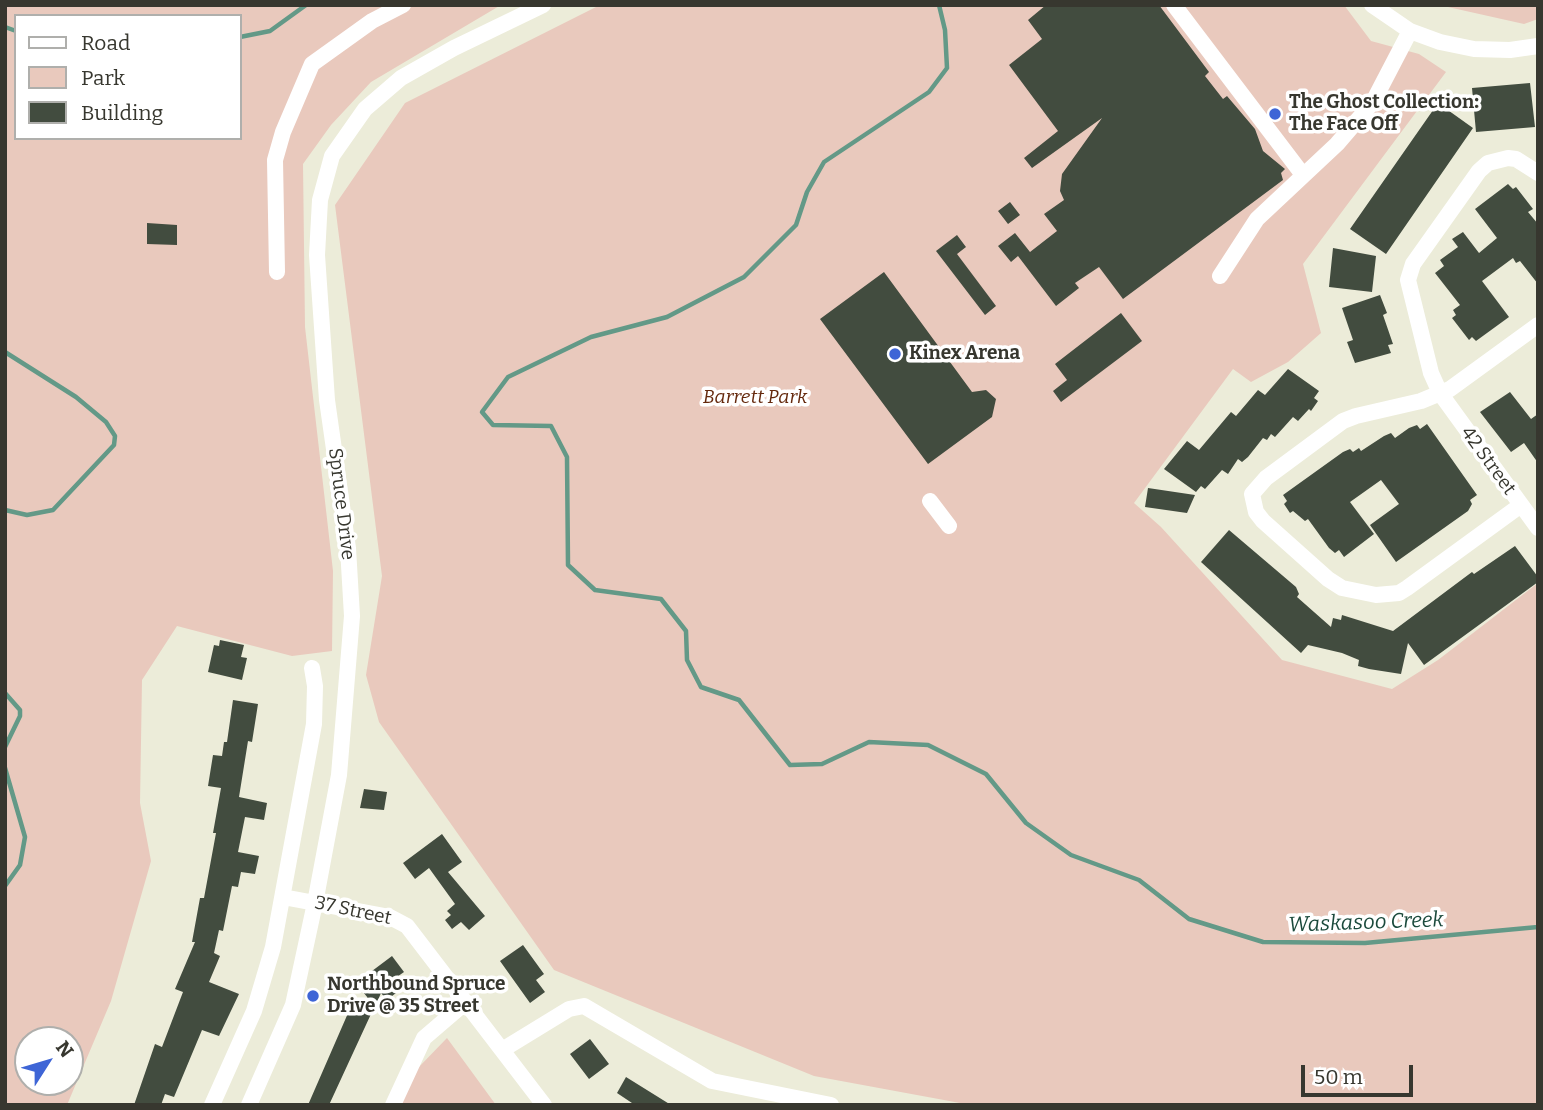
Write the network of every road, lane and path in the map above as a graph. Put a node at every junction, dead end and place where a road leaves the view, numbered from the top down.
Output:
1 (403, 5) edge
2 (543, 5) edge
3 (1174, 5) edge
4 (1372, 5) edge
5 (1410, 31) junction
6 (1538, 46) edge
7 (1538, 173) edge
8 (1303, 175) junction
9 (277, 272) dead end
10 (1220, 276) dead end
11 (1538, 325) edge
12 (1440, 393) junction
13 (930, 500) dead end
14 (1521, 505) junction
15 (949, 526) dead end
16 (1538, 528) edge
17 (312, 668) dead end
18 (284, 897) junction
19 (315, 903) junction
20 (466, 1002) junction
21 (502, 1050) junction
22 (212, 1105) edge
23 (249, 1105) edge
24 (393, 1105) edge
25 (544, 1105) edge
26 (831, 1105) edge

1 - 9 street
2 - 19 street, Spruce Drive
3 - 8 street
4 - 5 street
5 - 6 street
5 - 8 street
7 - 12 street, 42 Street
8 - 10 street
11 - 12 street
12 - 14 street, 42 Street
12 - 14 street
13 - 15 street
14 - 16 street, 42 Street
17 - 18 street
18 - 19 street, 37 Street
18 - 22 street
19 - 20 street, 37 Street
19 - 23 street, Spruce Drive
20 - 21 street, 37 Street
20 - 24 street
21 - 25 street, 37 Street
21 - 26 street

